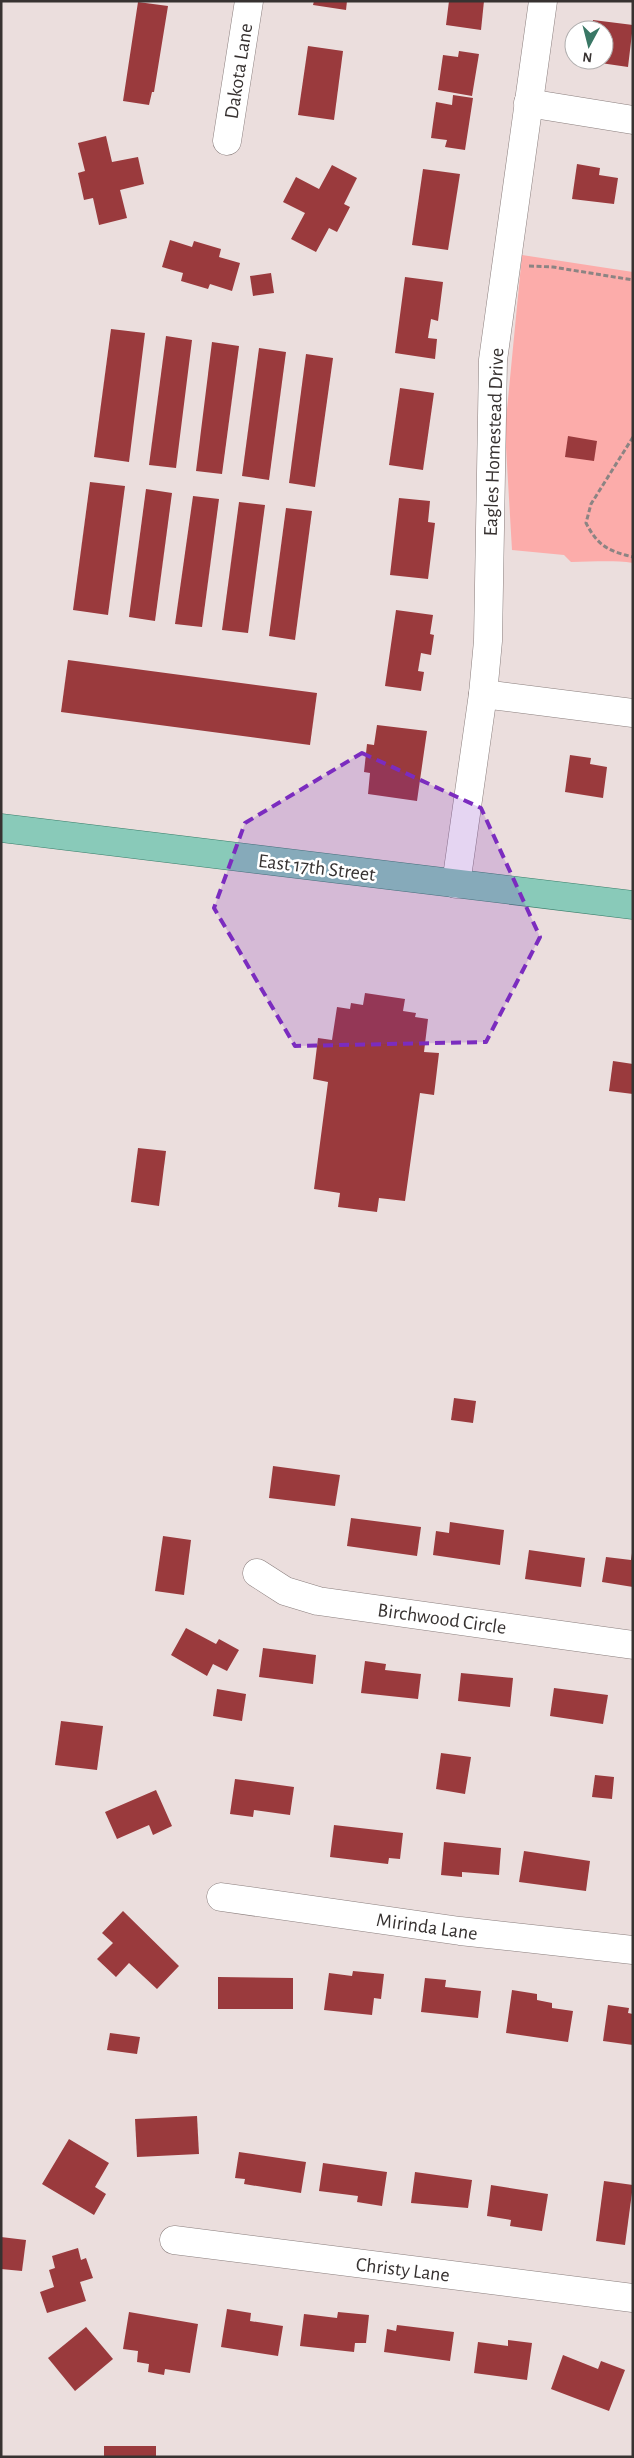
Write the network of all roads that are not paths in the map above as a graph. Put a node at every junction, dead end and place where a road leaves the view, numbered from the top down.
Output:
1 (249, 1) edge
2 (542, 1) edge
3 (528, 103) junction
4 (633, 120) edge
5 (227, 141) dead end
6 (483, 694) junction
7 (633, 713) edge
8 (1, 828) edge
9 (456, 884) junction
10 (633, 906) edge
11 (257, 1573) dead end
12 (633, 1645) edge
13 (221, 1897) dead end
14 (633, 1950) edge
15 (174, 2240) dead end
16 (633, 2298) edge

1 - 5 street, Dakota Lane
2 - 3 street, Eagles Homestead Drive
3 - 4 street
3 - 6 street, Eagles Homestead Drive
6 - 7 street
6 - 9 street, Eagles Homestead Drive
8 - 9 main road, East 17th Street
9 - 10 main road, East 17th Street
11 - 12 street, Birchwood Circle
13 - 14 street, Mirinda Lane
15 - 16 street, Christy Lane

